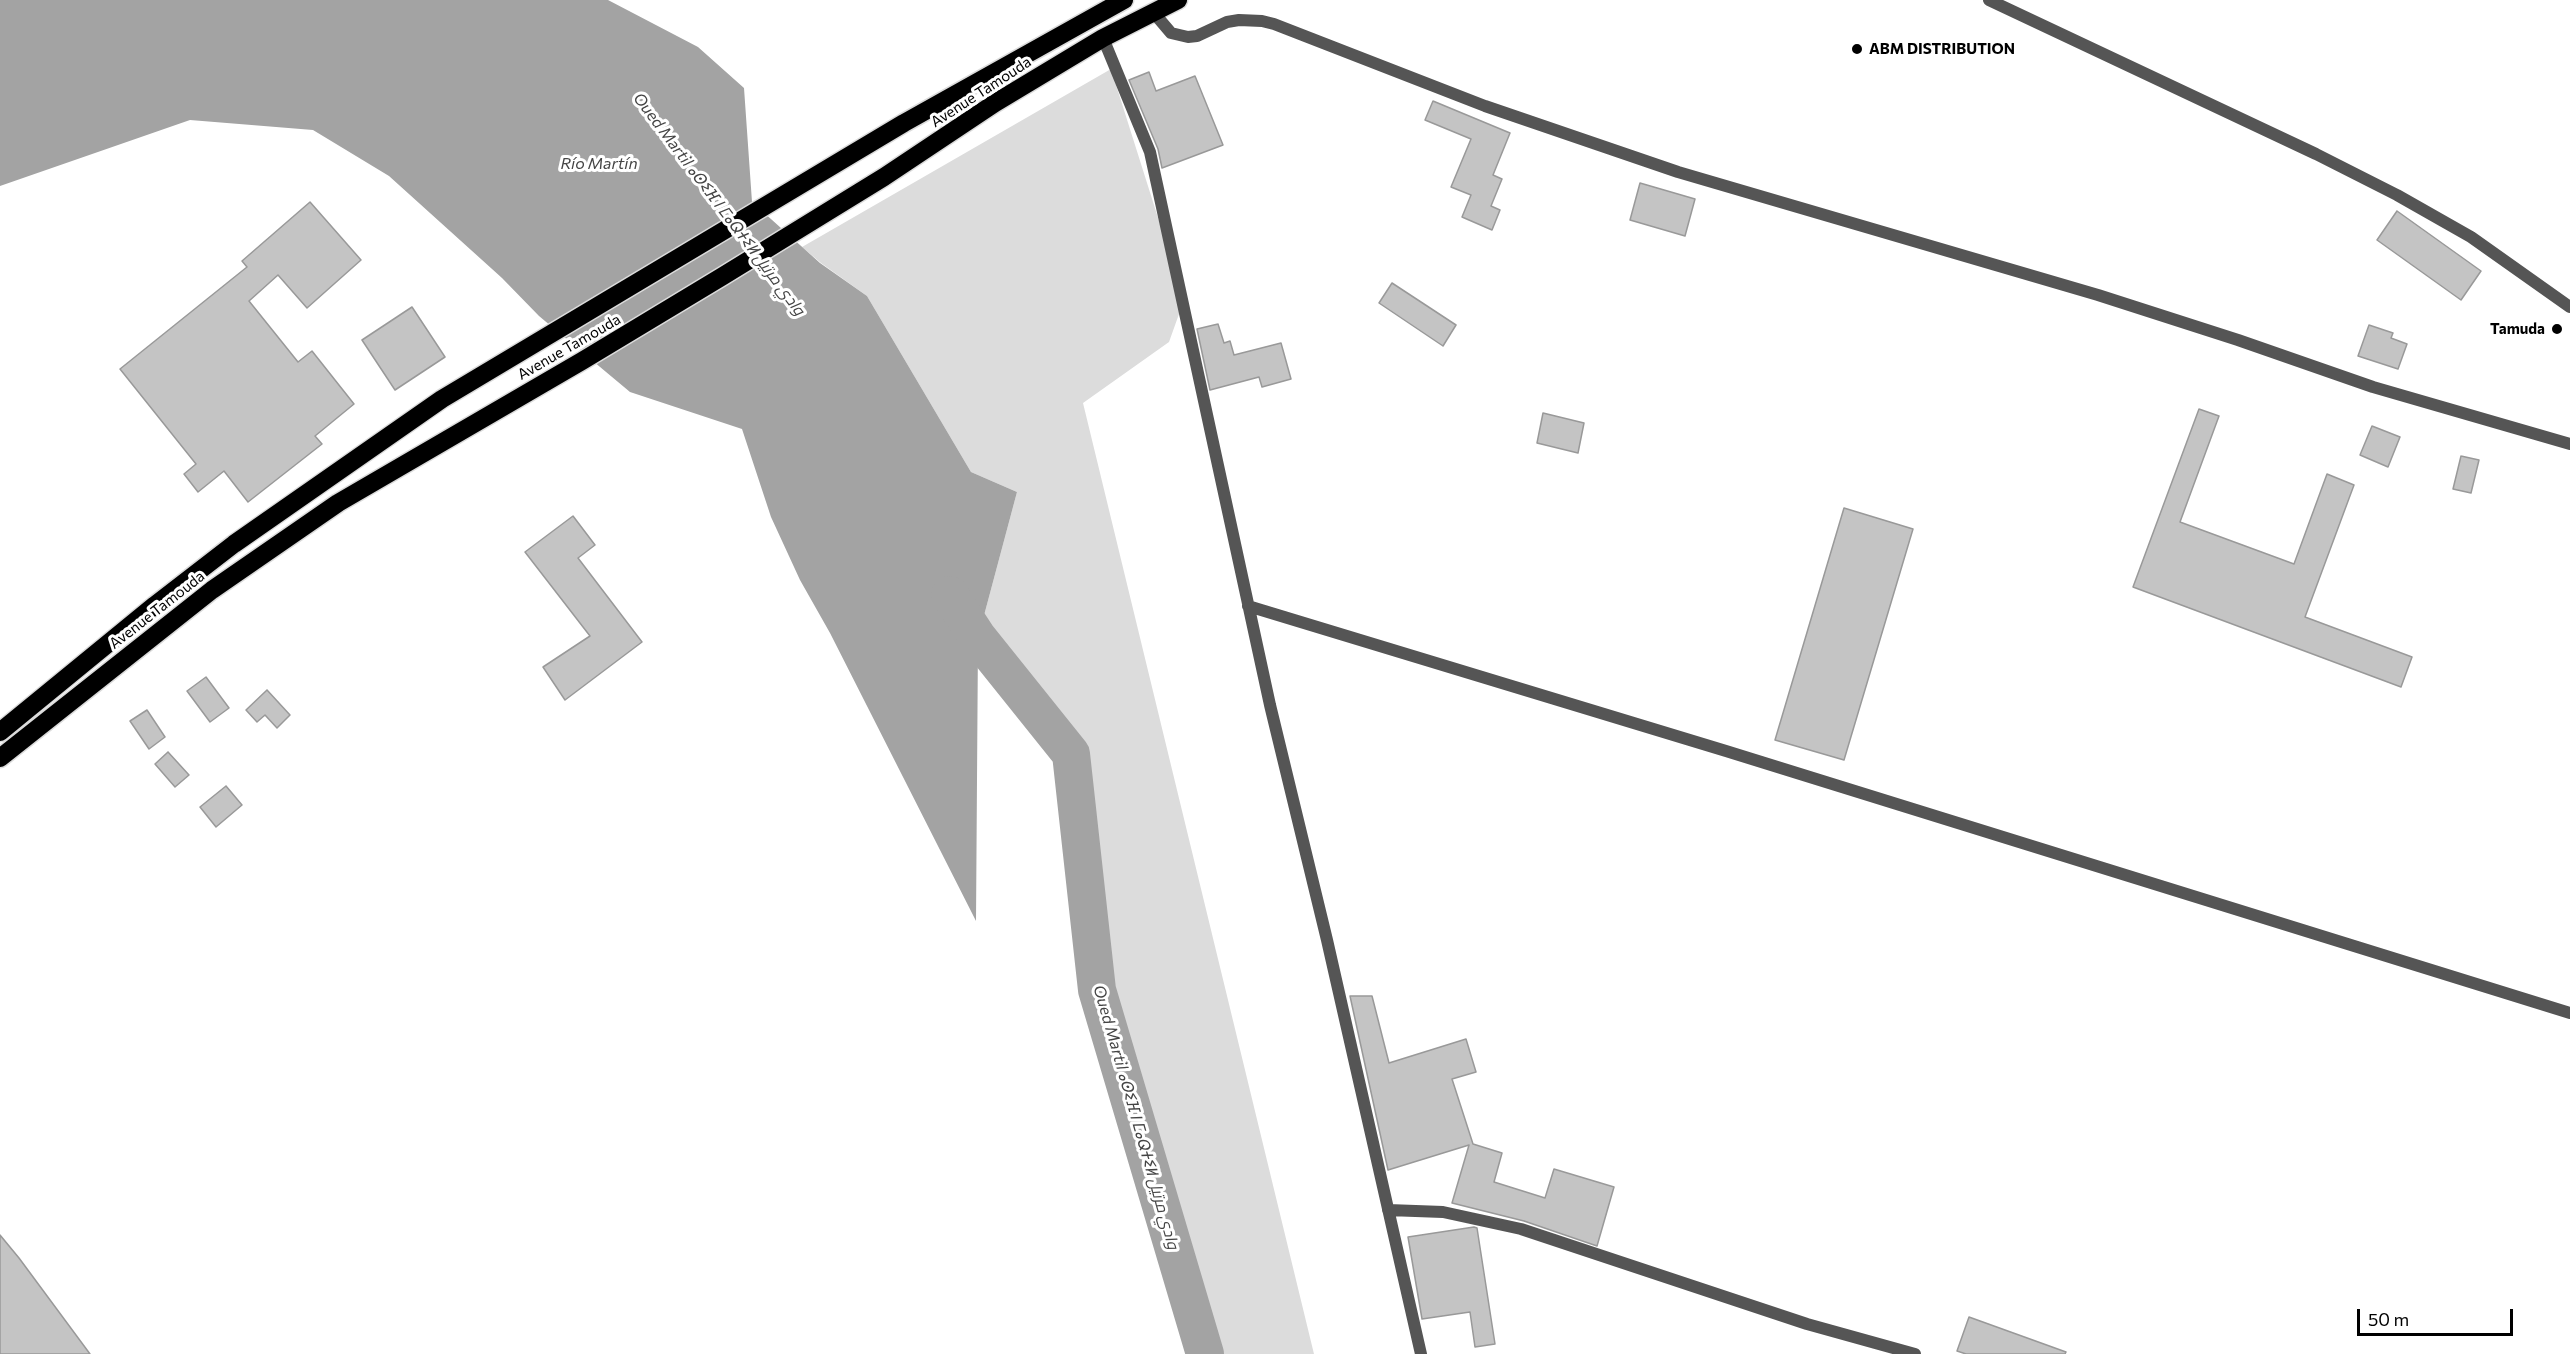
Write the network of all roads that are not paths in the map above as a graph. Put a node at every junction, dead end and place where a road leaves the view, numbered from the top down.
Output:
1 (1124, 0) edge
2 (1178, 0) edge
3 (1989, 0) edge
4 (1154, 13) junction
5 (1103, 38) junction
6 (2570, 307) edge
7 (2570, 444) edge
8 (1248, 606) junction
9 (0, 732) edge
10 (0, 758) edge
11 (2570, 1013) edge
12 (1388, 1210) junction
13 (1421, 1354) edge
14 (1916, 1354) edge

1 - 9 highway, Avenue Tamouda
2 - 4 highway, Avenue Tamouda
3 - 6 street
4 - 5 highway, Avenue Tamouda
4 - 7 street
5 - 8 street
5 - 10 highway, Avenue Tamouda
8 - 11 street
8 - 12 street
12 - 13 street
12 - 14 street

